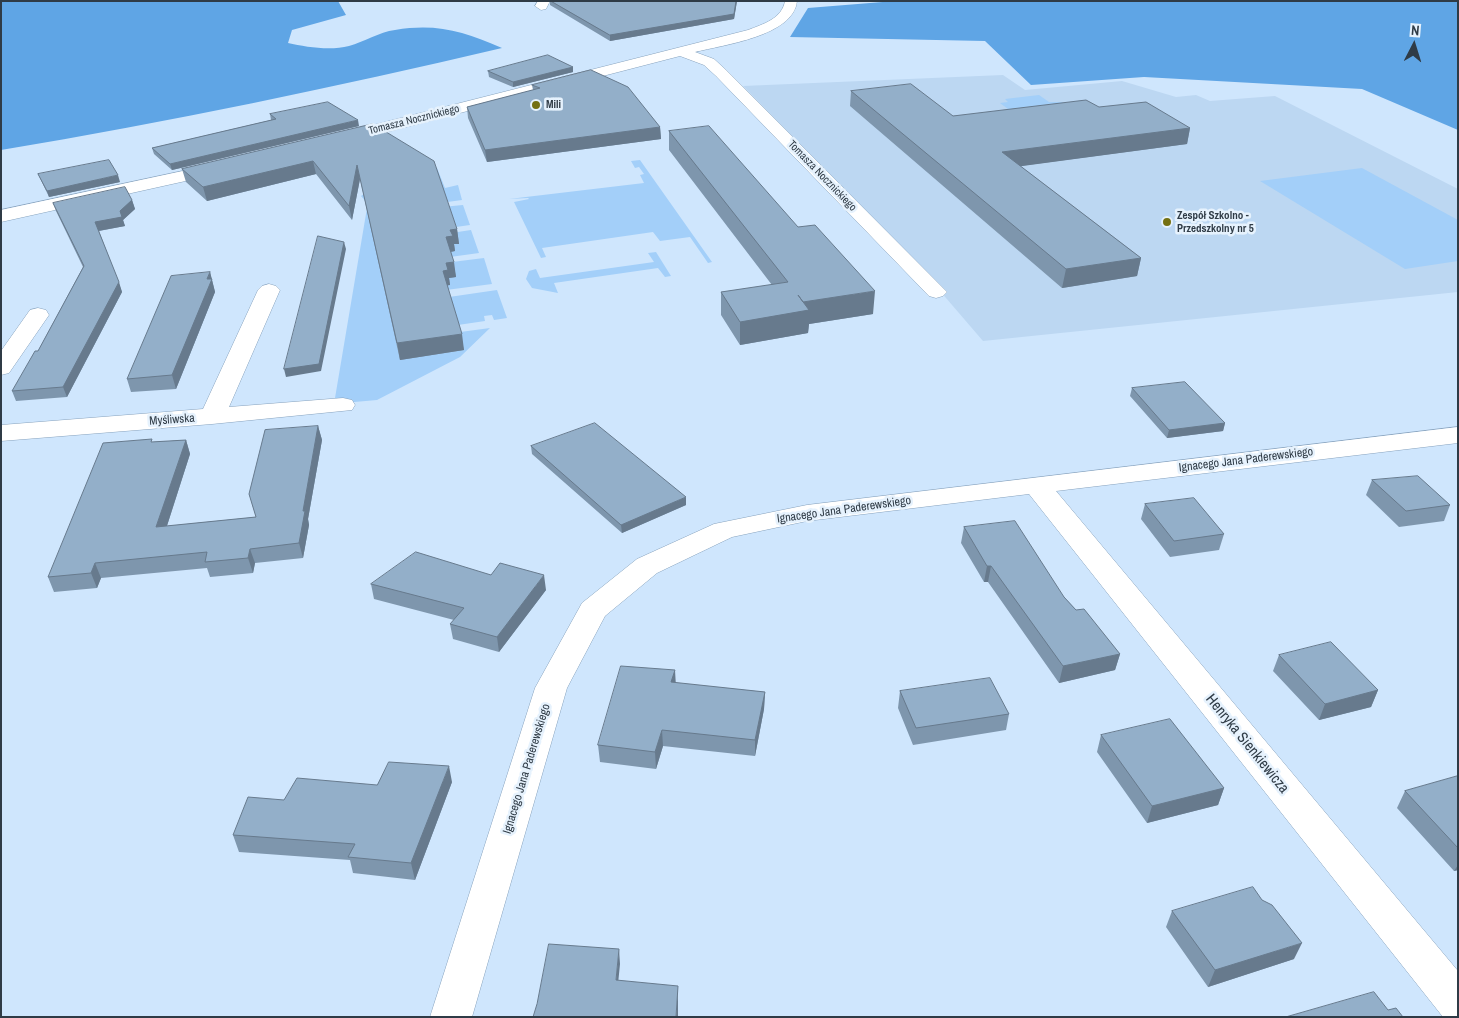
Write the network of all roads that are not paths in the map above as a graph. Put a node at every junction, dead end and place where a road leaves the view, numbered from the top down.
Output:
1 (791, 1) edge
2 (679, 52) junction
3 (327, 142) edge
4 (233, 165) edge
5 (1, 216) edge
6 (269, 290) dead end
7 (936, 292) dead end
8 (38, 315) dead end
9 (1, 368) edge
10 (343, 405) dead end
11 (212, 417) junction
12 (1, 433) edge
13 (1458, 434) edge
14 (1036, 485) junction
15 (1458, 1003) edge
16 (451, 1017) edge

1 - 2 street, Tomasza Nocznickiego
2 - 3 street, Tomasza Nocznickiego
2 - 7 street, Tomasza Nocznickiego
4 - 5 street
6 - 11 street
8 - 9 street
10 - 11 street, Myśliwska
11 - 12 street, Myśliwska
13 - 14 street, Ignacego Jana Paderewskiego
14 - 15 street, Henryka Sienkiewicza
14 - 16 street, Ignacego Jana Paderewskiego

